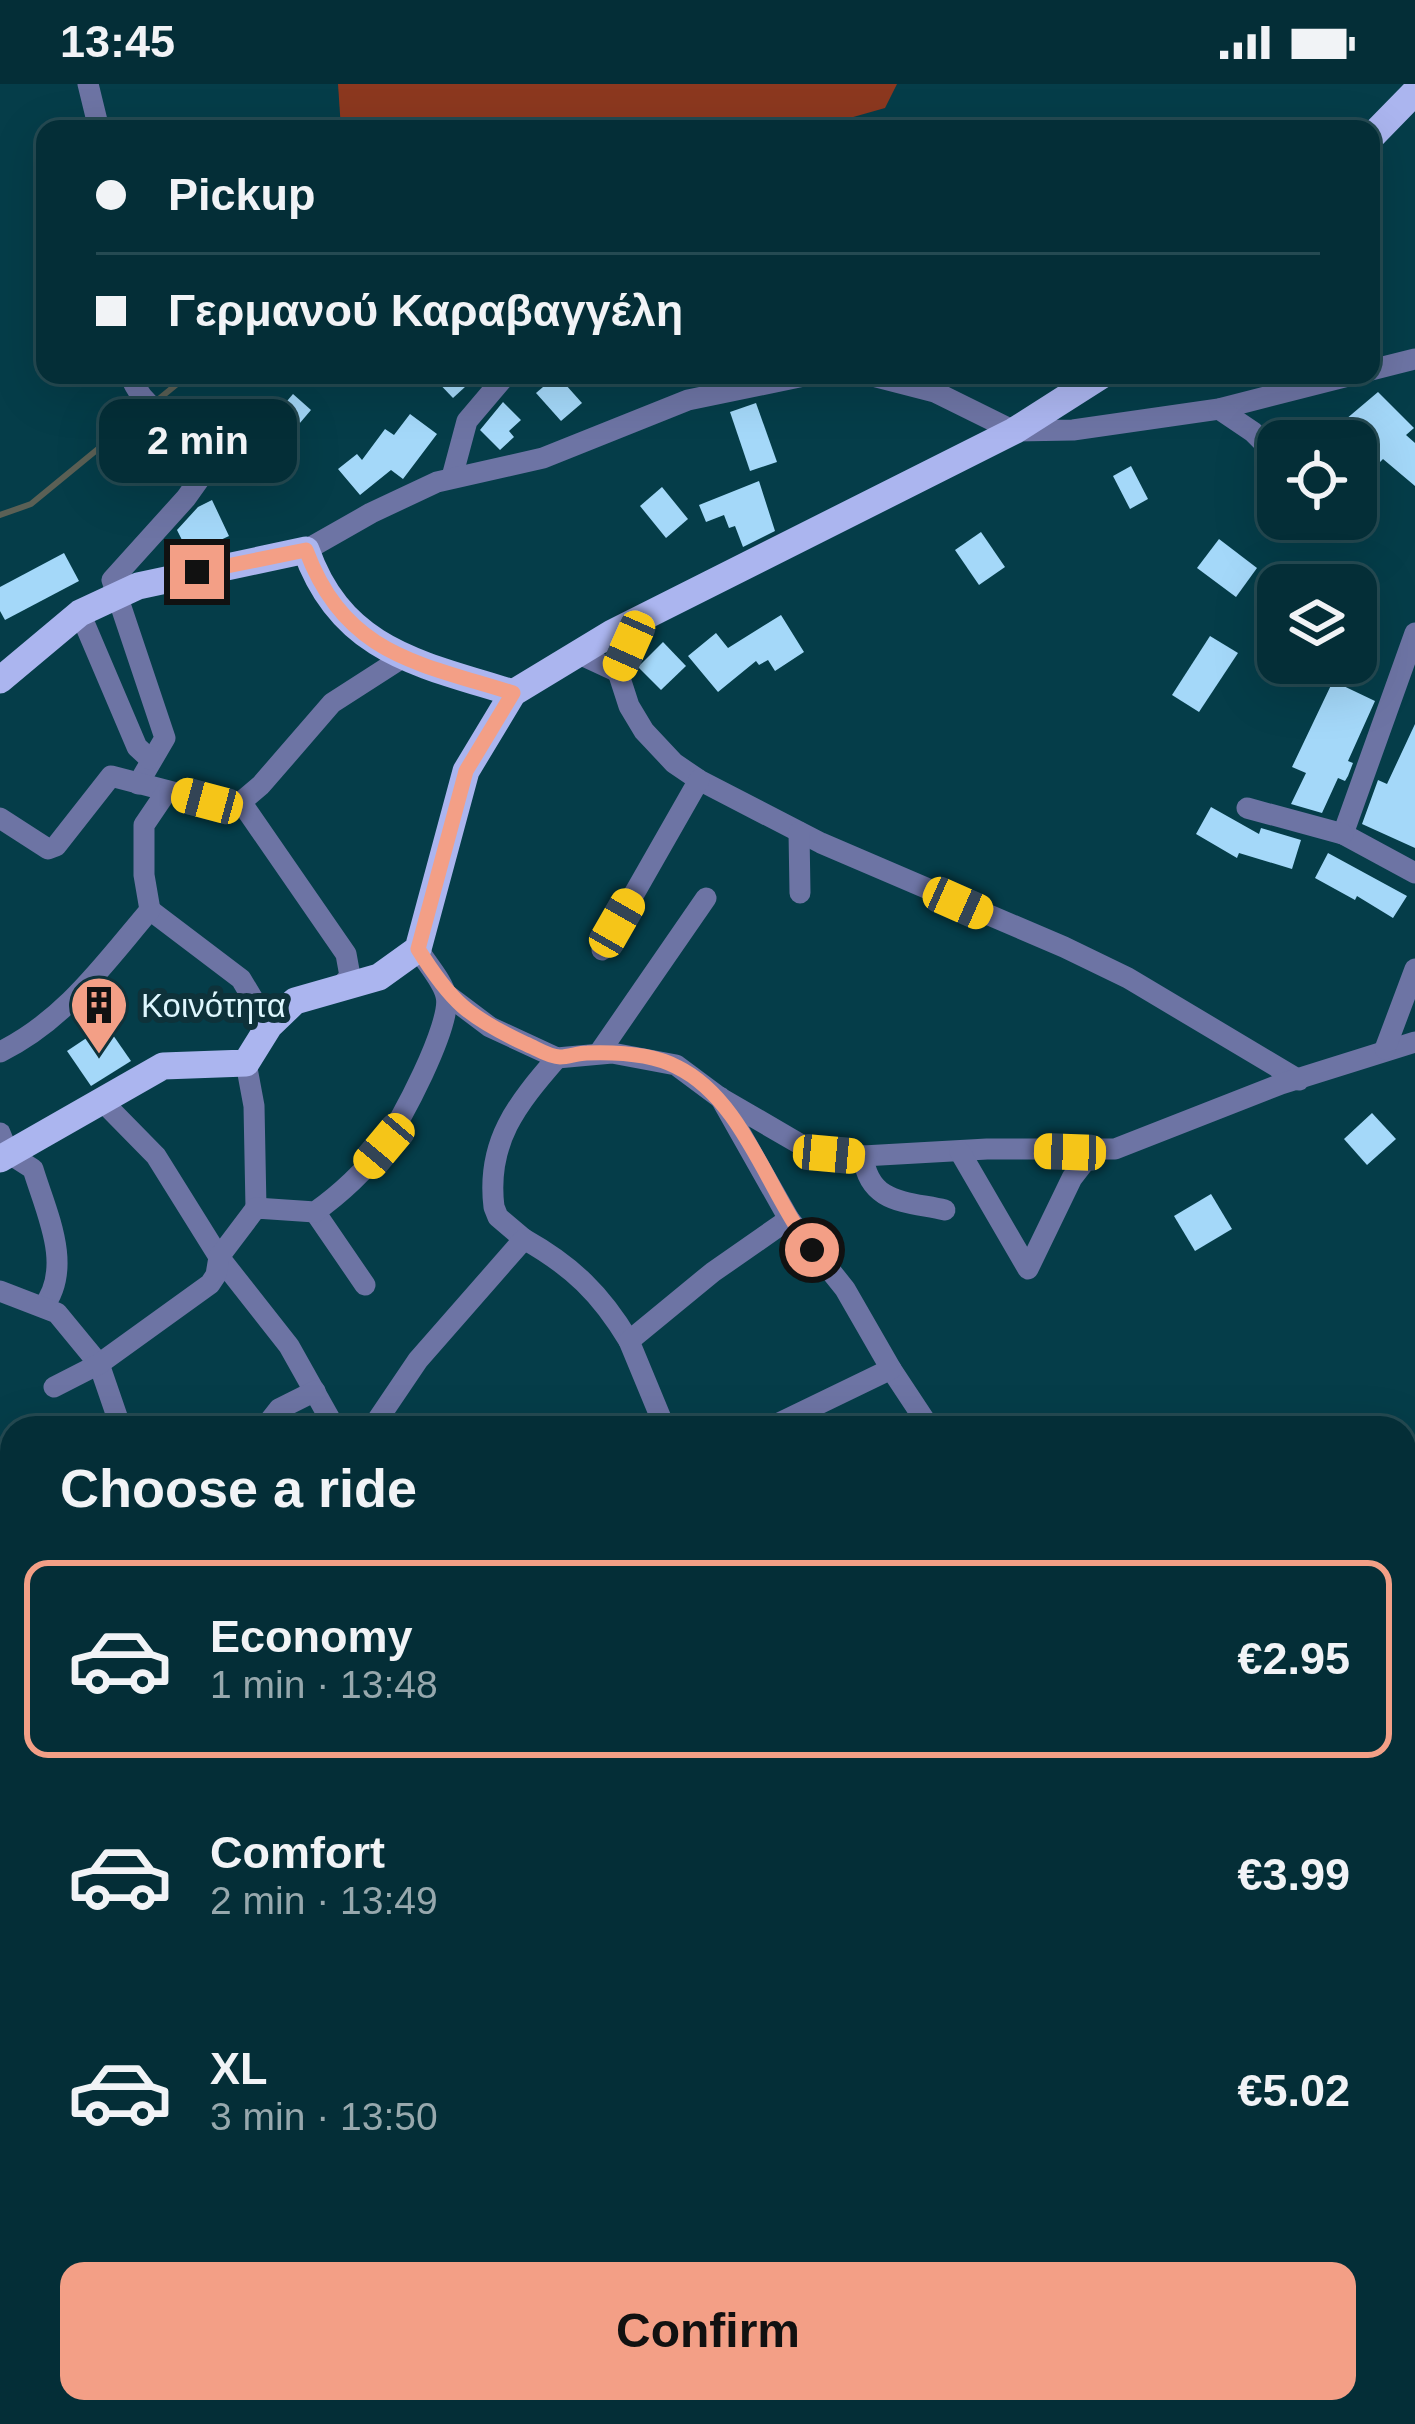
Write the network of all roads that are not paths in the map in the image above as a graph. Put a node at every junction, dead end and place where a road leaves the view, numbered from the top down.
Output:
1 (88, 84) edge
2 (1415, 92) edge
3 (97, 120) edge
4 (1380, 128) edge
5 (1415, 359) edge
6 (1380, 368) edge
7 (134, 384) edge
8 (498, 384) edge
9 (756, 384) edge
10 (904, 384) edge
11 (1088, 384) edge
12 (1319, 384) edge
13 (1261, 400) junction
14 (1220, 409) junction
15 (1014, 430) junction
16 (1253, 432) junction
17 (1257, 436) edge
18 (452, 477) junction
19 (306, 550) junction
20 (118, 597) junction
21 (80, 613) junction
22 (641, 621) junction
23 (1415, 633) edge
24 (577, 653) junction
25 (402, 658) junction
26 (618, 672) junction
27 (0, 680) edge
28 (513, 693) junction
29 (150, 758) junction
30 (698, 780) junction
31 (138, 784) junction
32 (167, 790) junction
33 (241, 802) junction
34 (1247, 808) dead end
35 (0, 818) edge
36 (799, 832) junction
37 (1343, 834) junction
38 (1415, 873) edge
39 (800, 893) dead end
40 (706, 898) dead end
41 (150, 910) junction
42 (418, 949) junction
43 (602, 950) dead end
44 (1415, 969) edge
45 (340, 988) junction
46 (446, 994) junction
47 (269, 1026) junction
48 (1415, 1042) edge
49 (1385, 1048) junction
50 (0, 1052) edge
51 (599, 1053) junction
52 (556, 1058) junction
53 (246, 1063) junction
54 (1300, 1080) junction
55 (719, 1097) junction
56 (103, 1102) junction
57 (3, 1148) edge
58 (960, 1152) junction
59 (1092, 1152) junction
60 (863, 1156) junction
61 (256, 1208) junction
62 (945, 1210) dead end
63 (315, 1212) junction
64 (789, 1220) junction
65 (524, 1239) junction
66 (219, 1257) junction
67 (365, 1285) dead end
68 (0, 1291) edge
69 (43, 1307) junction
70 (628, 1342) junction
71 (99, 1364) junction
72 (891, 1369) junction
73 (54, 1387) dead end
74 (315, 1391) junction
75 (118, 1416) edge
76 (274, 1416) edge
77 (329, 1416) edge
78 (380, 1416) edge
79 (660, 1416) edge
80 (794, 1416) edge
81 (922, 1416) edge

1 - 3 street
2 - 4 main road
5 - 6 street
7 - 20 street
8 - 18 street
9 - 18 street
10 - 15 street
11 - 15 main road
12 - 13 street
13 - 14 street
13 - 16 street
14 - 15 street
14 - 16 street
15 - 22 main road
16 - 17 street
18 - 19 street
19 - 20 main road
19 - 25 main road
20 - 21 main road
20 - 29 street
21 - 27 main road
21 - 29 street
22 - 24 main road
22 - 26 street
23 - 37 street
24 - 26 street
24 - 28 main road
25 - 28 main road
25 - 33 street
26 - 30 street
28 - 42 main road
29 - 31 street
30 - 36 street
30 - 43 street
31 - 32 street
31 - 35 street
32 - 33 street
32 - 41 street
33 - 45 street
34 - 37 street
36 - 39 street
36 - 54 street
37 - 38 street
40 - 51 street
41 - 47 street
41 - 50 street
42 - 45 main road
42 - 46 street
44 - 49 street
45 - 47 main road
46 - 52 street
46 - 63 street
47 - 53 main road
48 - 49 street
49 - 54 street
51 - 52 street
51 - 55 street
52 - 65 street
53 - 56 main road
53 - 61 street
54 - 59 street
55 - 60 street
55 - 64 street
56 - 57 main road
56 - 66 street
57 - 69 street
58 - 59 street
58 - 59 street
58 - 60 street
60 - 62 street
61 - 63 street
61 - 66 street
63 - 67 street
64 - 70 street
64 - 72 street
65 - 70 street
65 - 78 street
66 - 71 street
66 - 74 street
68 - 69 street
69 - 71 street
70 - 79 street
71 - 73 street
71 - 75 street
72 - 80 street
72 - 81 street
74 - 76 street
74 - 77 street

